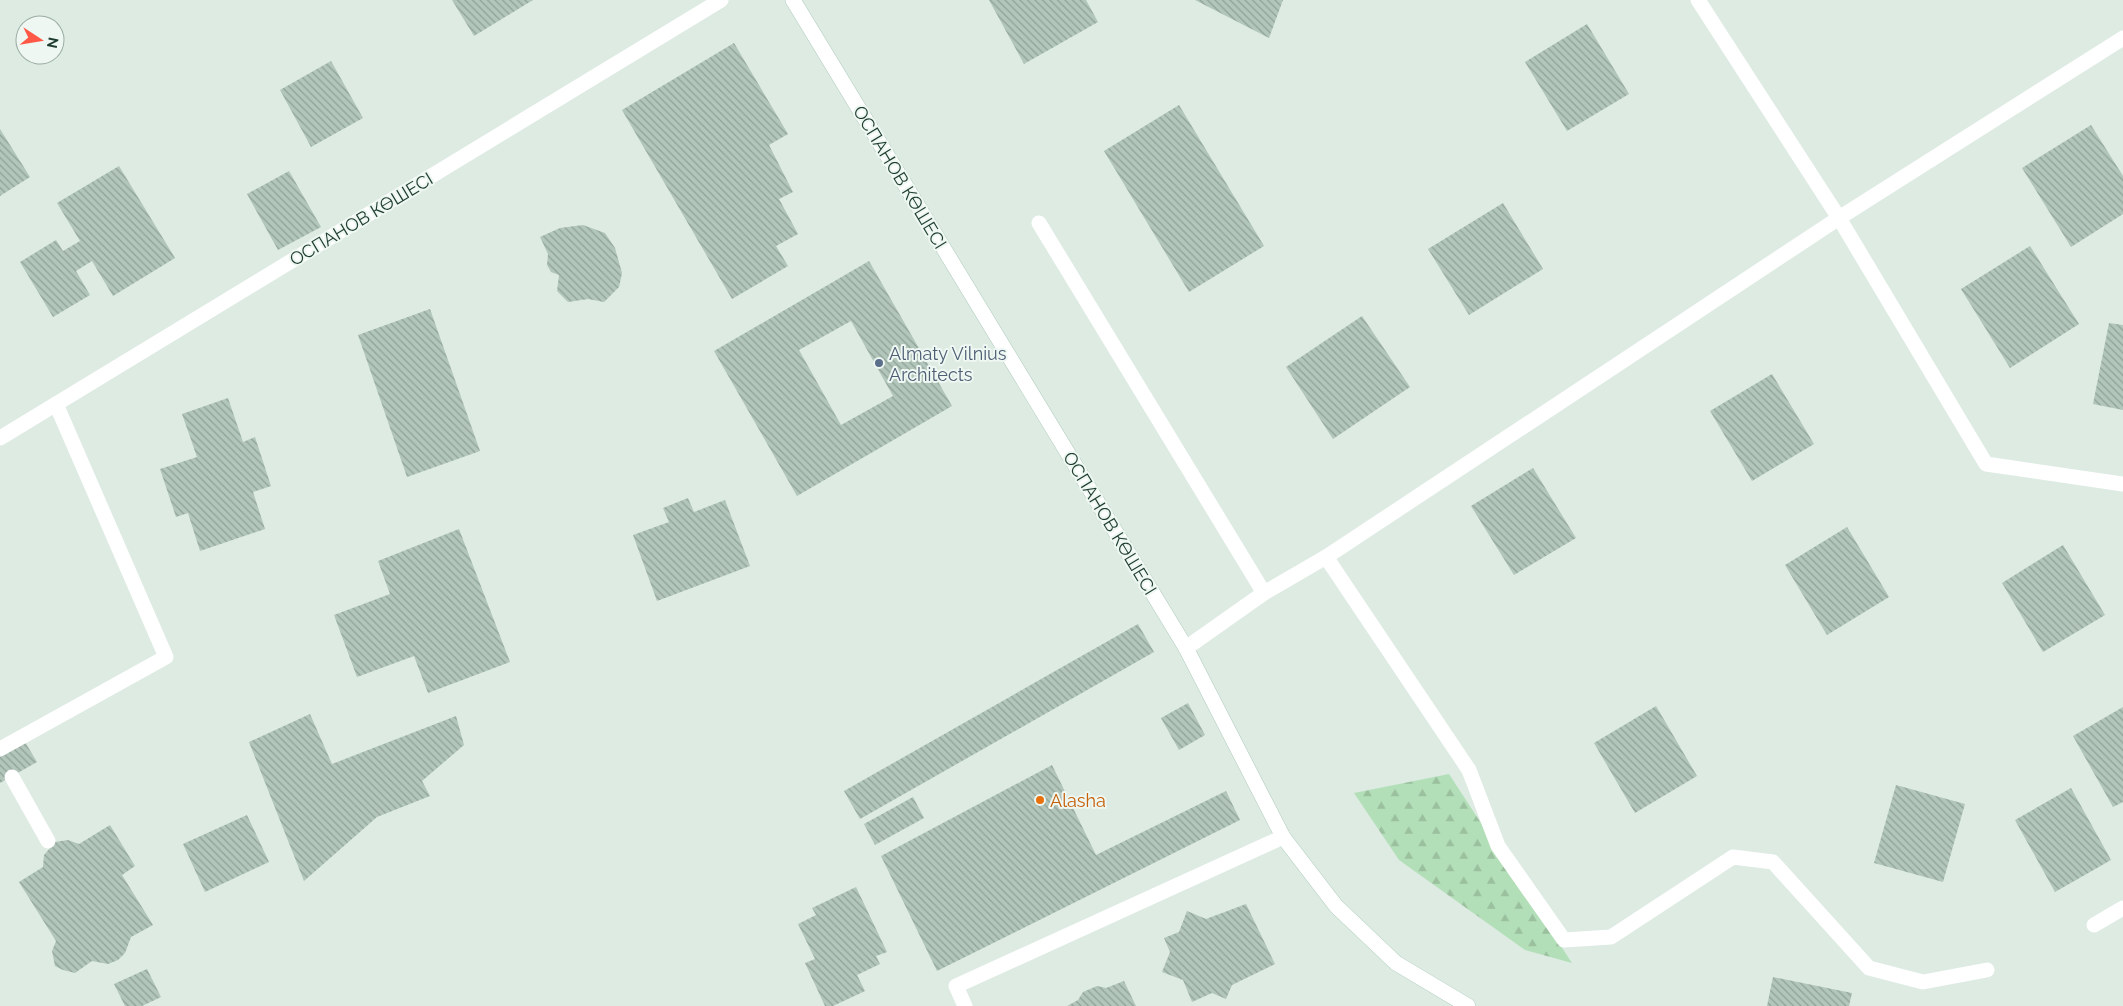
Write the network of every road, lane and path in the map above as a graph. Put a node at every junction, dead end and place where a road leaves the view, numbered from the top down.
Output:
1 (721, 0) edge
2 (793, 0) edge
3 (1698, 0) edge
4 (2123, 38) edge
5 (1839, 218) junction
6 (1039, 223) dead end
7 (56, 404) junction
8 (0, 438) edge
9 (2123, 484) edge
10 (1326, 557) junction
11 (1264, 593) junction
12 (1186, 648) junction
13 (0, 749) edge
14 (12, 777) dead end
15 (1284, 837) junction
16 (48, 841) dead end
17 (2123, 908) edge
18 (2094, 925) dead end
19 (1987, 970) dead end
20 (965, 1006) edge
21 (1468, 1006) edge

1 - 7 street, ОСПАНОВ КӨШЕСІ
2 - 12 street, ОСПАНОВ КӨШЕСІ
3 - 5 street
4 - 5 street
5 - 9 street
5 - 10 street
6 - 11 street
7 - 8 street, ОСПАНОВ КӨШЕСІ
7 - 13 street
10 - 11 street
10 - 19 street
11 - 12 street
12 - 15 street, ОСПАНОВ КӨШЕСІ
14 - 16 street
15 - 20 street
15 - 21 street, ОСПАНОВ КӨШЕСІ
17 - 18 street

